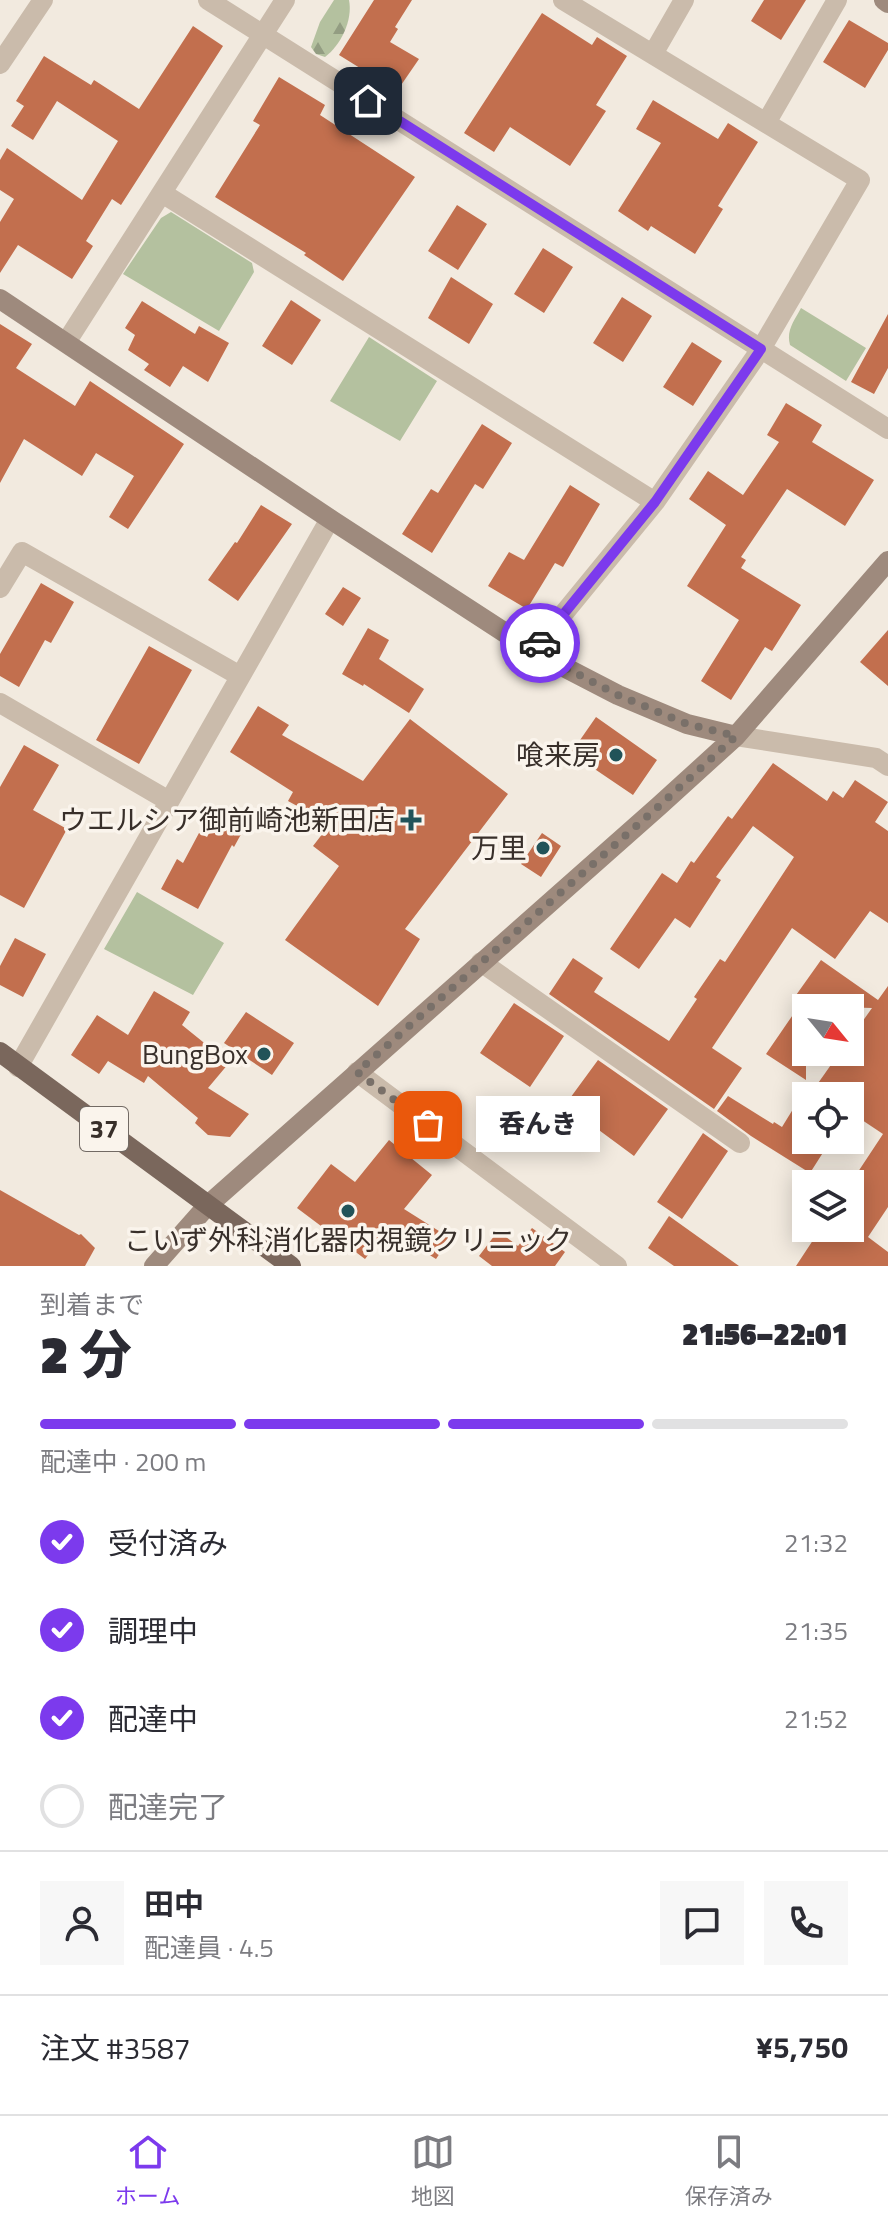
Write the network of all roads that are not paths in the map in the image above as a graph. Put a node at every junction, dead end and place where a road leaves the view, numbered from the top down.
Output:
1 (43, 0) edge
2 (208, 0) edge
3 (285, 0) edge
4 (563, 0) edge
5 (684, 0) edge
6 (837, 0) edge
7 (263, 35) junction
8 (653, 54) junction
9 (0, 64) edge
10 (766, 123) junction
11 (162, 193) junction
12 (0, 299) edge
13 (67, 341) junction
14 (761, 349) junction
15 (888, 429) edge
16 (655, 502) junction
17 (330, 519) junction
18 (888, 561) edge
19 (0, 588) edge
20 (533, 651) junction
21 (240, 676) junction
22 (0, 703) edge
23 (736, 736) junction
24 (888, 766) edge
25 (169, 801) junction
26 (481, 962) junction
27 (0, 1052) edge
28 (18, 1067) junction
29 (357, 1072) junction
30 (740, 1143) dead end
31 (207, 1206) junction
32 (154, 1266) edge
33 (291, 1266) edge
34 (617, 1266) edge

1 - 9 street
2 - 7 street
3 - 7 street
4 - 8 street
5 - 8 street
6 - 10 street
7 - 11 street
7 - 14 street
8 - 10 street
10 - 14 street
11 - 13 street
11 - 16 street
12 - 13 street
13 - 17 street
14 - 15 street
14 - 16 street
16 - 20 street
17 - 20 street
17 - 21 street
18 - 23 street
19 - 21 street
20 - 23 street
21 - 25 street
22 - 25 street
23 - 24 street
23 - 26 street
25 - 28 street
26 - 29 street
26 - 30 street
27 - 28 main road, 37
28 - 31 main road, 37
29 - 31 street
29 - 34 street
31 - 32 street
31 - 33 main road, 37

